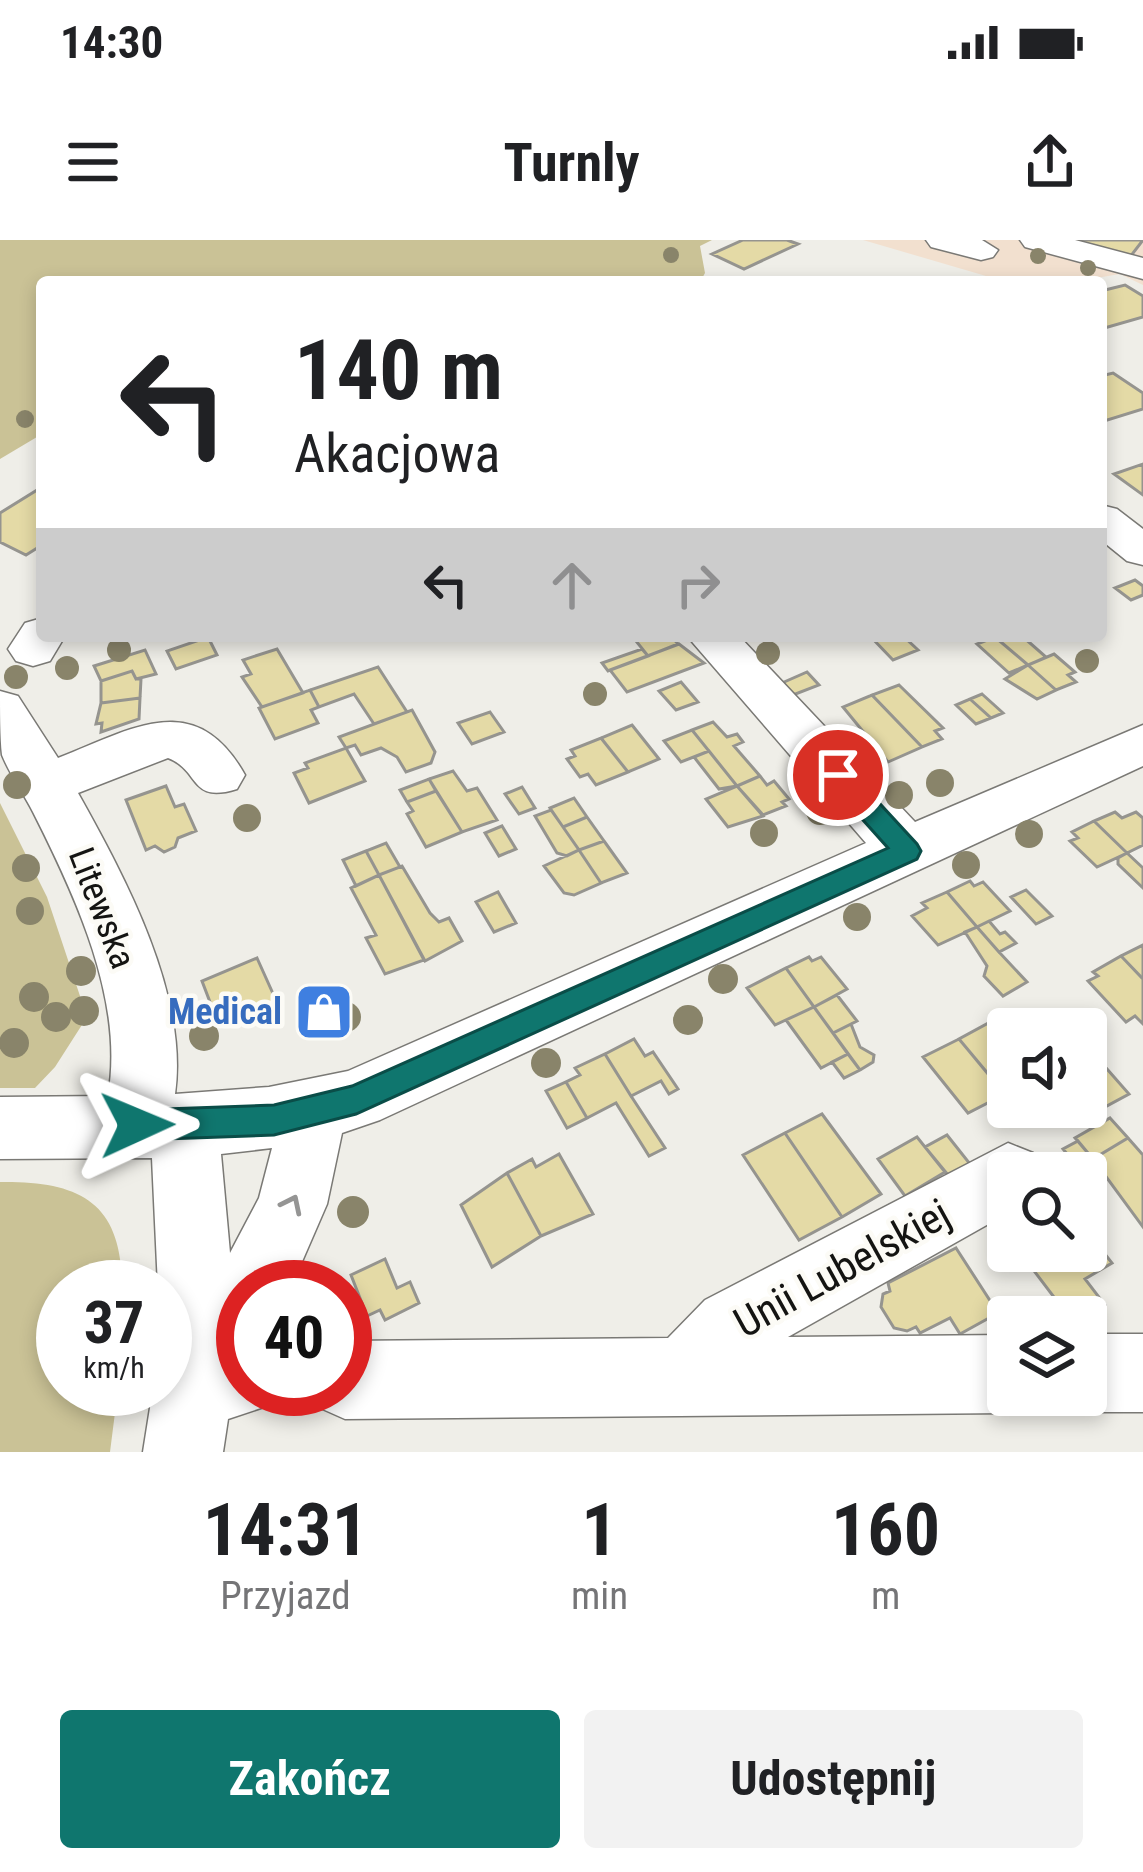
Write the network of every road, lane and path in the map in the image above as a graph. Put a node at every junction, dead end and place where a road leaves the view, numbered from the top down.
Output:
1 (943, 240) edge
2 (1037, 240) edge
3 (980, 250) dead end
4 (1143, 269) edge
5 (1107, 523) edge
6 (1143, 551) edge
7 (716, 642) edge
8 (0, 709) edge
9 (1135, 759) edge
10 (218, 775) dead end
11 (47, 783) junction
12 (908, 851) junction
13 (308, 1115) junction
14 (163, 1125) junction
15 (0, 1128) edge
16 (987, 1188) edge
17 (266, 1260) edge
18 (1107, 1373) edge
19 (1143, 1373) edge
20 (987, 1374) edge
21 (695, 1377) junction
22 (372, 1380) edge
23 (207, 1405) edge

1 - 3 street
2 - 4 street
5 - 6 street
7 - 12 street
8 - 11 street, Litewska
9 - 12 street
10 - 11 street
11 - 14 street, Litewska
12 - 13 street
13 - 14 street
17 -> 13 street
14 - 15 street
14 - 23 street
16 - 21 street, Unii Lubelskiej
18 - 19 street
20 - 21 street, Unii Lubelskiej
21 - 22 street, Unii Lubelskiej

